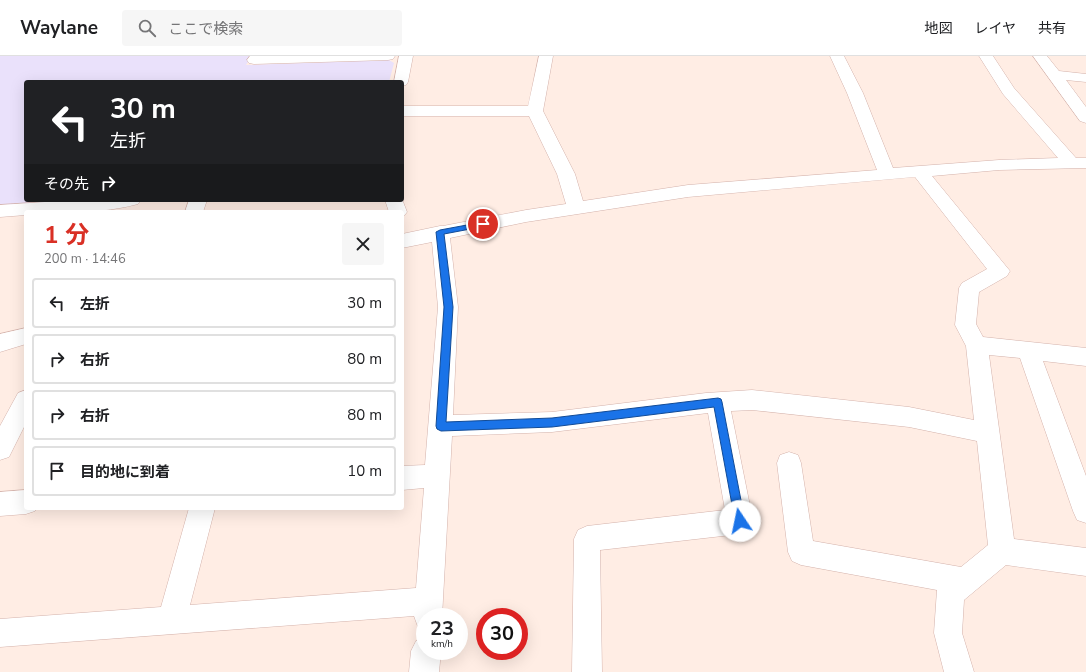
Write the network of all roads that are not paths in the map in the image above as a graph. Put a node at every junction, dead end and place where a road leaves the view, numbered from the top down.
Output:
1 (257, 56) edge
2 (388, 56) edge
3 (406, 56) edge
4 (546, 56) edge
5 (837, 56) edge
6 (986, 56) edge
7 (1040, 56) edge
8 (1054, 75) junction
9 (1086, 78) edge
10 (401, 80) edge
11 (404, 111) edge
12 (535, 111) junction
13 (1086, 118) edge
14 (1078, 163) edge
15 (920, 172) junction
16 (887, 174) junction
17 (126, 202) edge
18 (576, 208) junction
19 (0, 211) edge
20 (440, 232) junction
21 (404, 234) edge
22 (24, 337) edge
23 (0, 343) edge
24 (977, 345) junction
25 (1028, 350) junction
26 (1086, 357) edge
27 (718, 402) junction
28 (24, 405) edge
29 (441, 426) junction
30 (988, 433) junction
31 (0, 449) edge
32 (789, 463) dead end
33 (438, 476) junction
34 (404, 478) edge
35 (24, 502) edge
36 (0, 504) edge
37 (201, 510) edge
38 (1086, 511) edge
39 (1002, 551) junction
40 (1086, 562) edge
41 (965, 581) junction
42 (428, 608) edge
43 (416, 610) edge
44 (172, 620) junction
45 (0, 632) edge
46 (425, 660) edge
47 (424, 672) edge
48 (586, 672) edge
49 (959, 672) edge

1 - 2 street
3 - 10 street
4 - 12 street
5 - 16 street
6 - 14 street
7 - 8 street
8 - 9 street
8 - 13 street
11 - 12 street
12 - 18 street
14 - 15 street
15 - 16 street
15 - 24 street
16 - 18 street
17 - 19 street
18 - 20 street
20 - 21 street
20 - 29 street
22 - 23 street
24 - 25 street
24 - 30 street
25 - 26 street
25 - 38 street
27 - 29 street
27 - 30 street
27 - 48 street
28 - 31 street
29 - 33 street
30 - 39 street
32 - 41 street
33 - 34 street
33 - 42 street
35 - 36 street
37 - 44 street
39 - 40 street
39 - 41 street
41 - 49 street
43 - 44 street
44 - 45 street
46 - 47 street

